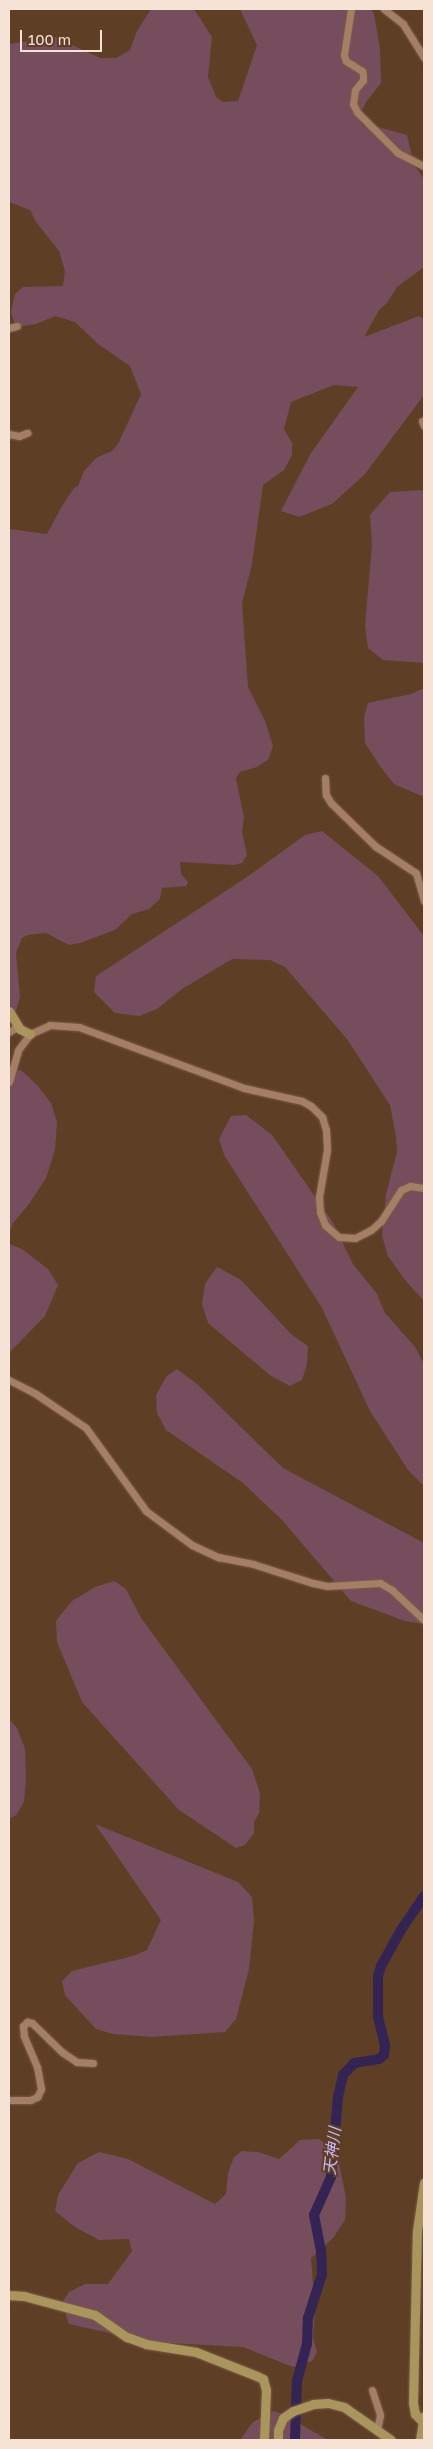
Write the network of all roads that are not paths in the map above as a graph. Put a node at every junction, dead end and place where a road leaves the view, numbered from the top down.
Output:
1 (351, 9) edge
2 (384, 9) edge
3 (424, 58) edge
4 (424, 166) edge
5 (17, 326) dead end
6 (9, 328) edge
7 (27, 433) dead end
8 (9, 434) edge
9 (325, 778) dead end
10 (424, 901) edge
11 (9, 1011) edge
12 (18, 1026) junction
13 (9, 1032) edge
14 (30, 1034) junction
15 (9, 1082) edge
16 (424, 1188) edge
17 (9, 1380) edge
18 (424, 1620) edge
19 (93, 2063) dead end
20 (9, 2100) edge
21 (424, 2183) edge
22 (9, 2295) edge
23 (372, 2390) dead end
24 (423, 2418) edge
25 (377, 2431) junction
26 (264, 2440) edge
27 (278, 2440) edge
28 (391, 2440) edge
29 (420, 2440) edge

1 - 4 street
2 - 3 street
5 - 6 street
7 - 8 street
9 - 10 street
11 - 12 street
12 - 13 street
12 - 14 street
14 - 15 street
14 - 16 street
17 - 18 street
19 - 20 street
21 - 24 street
22 - 26 street
23 - 25 street
24 - 29 street
25 - 27 street
25 - 28 street

